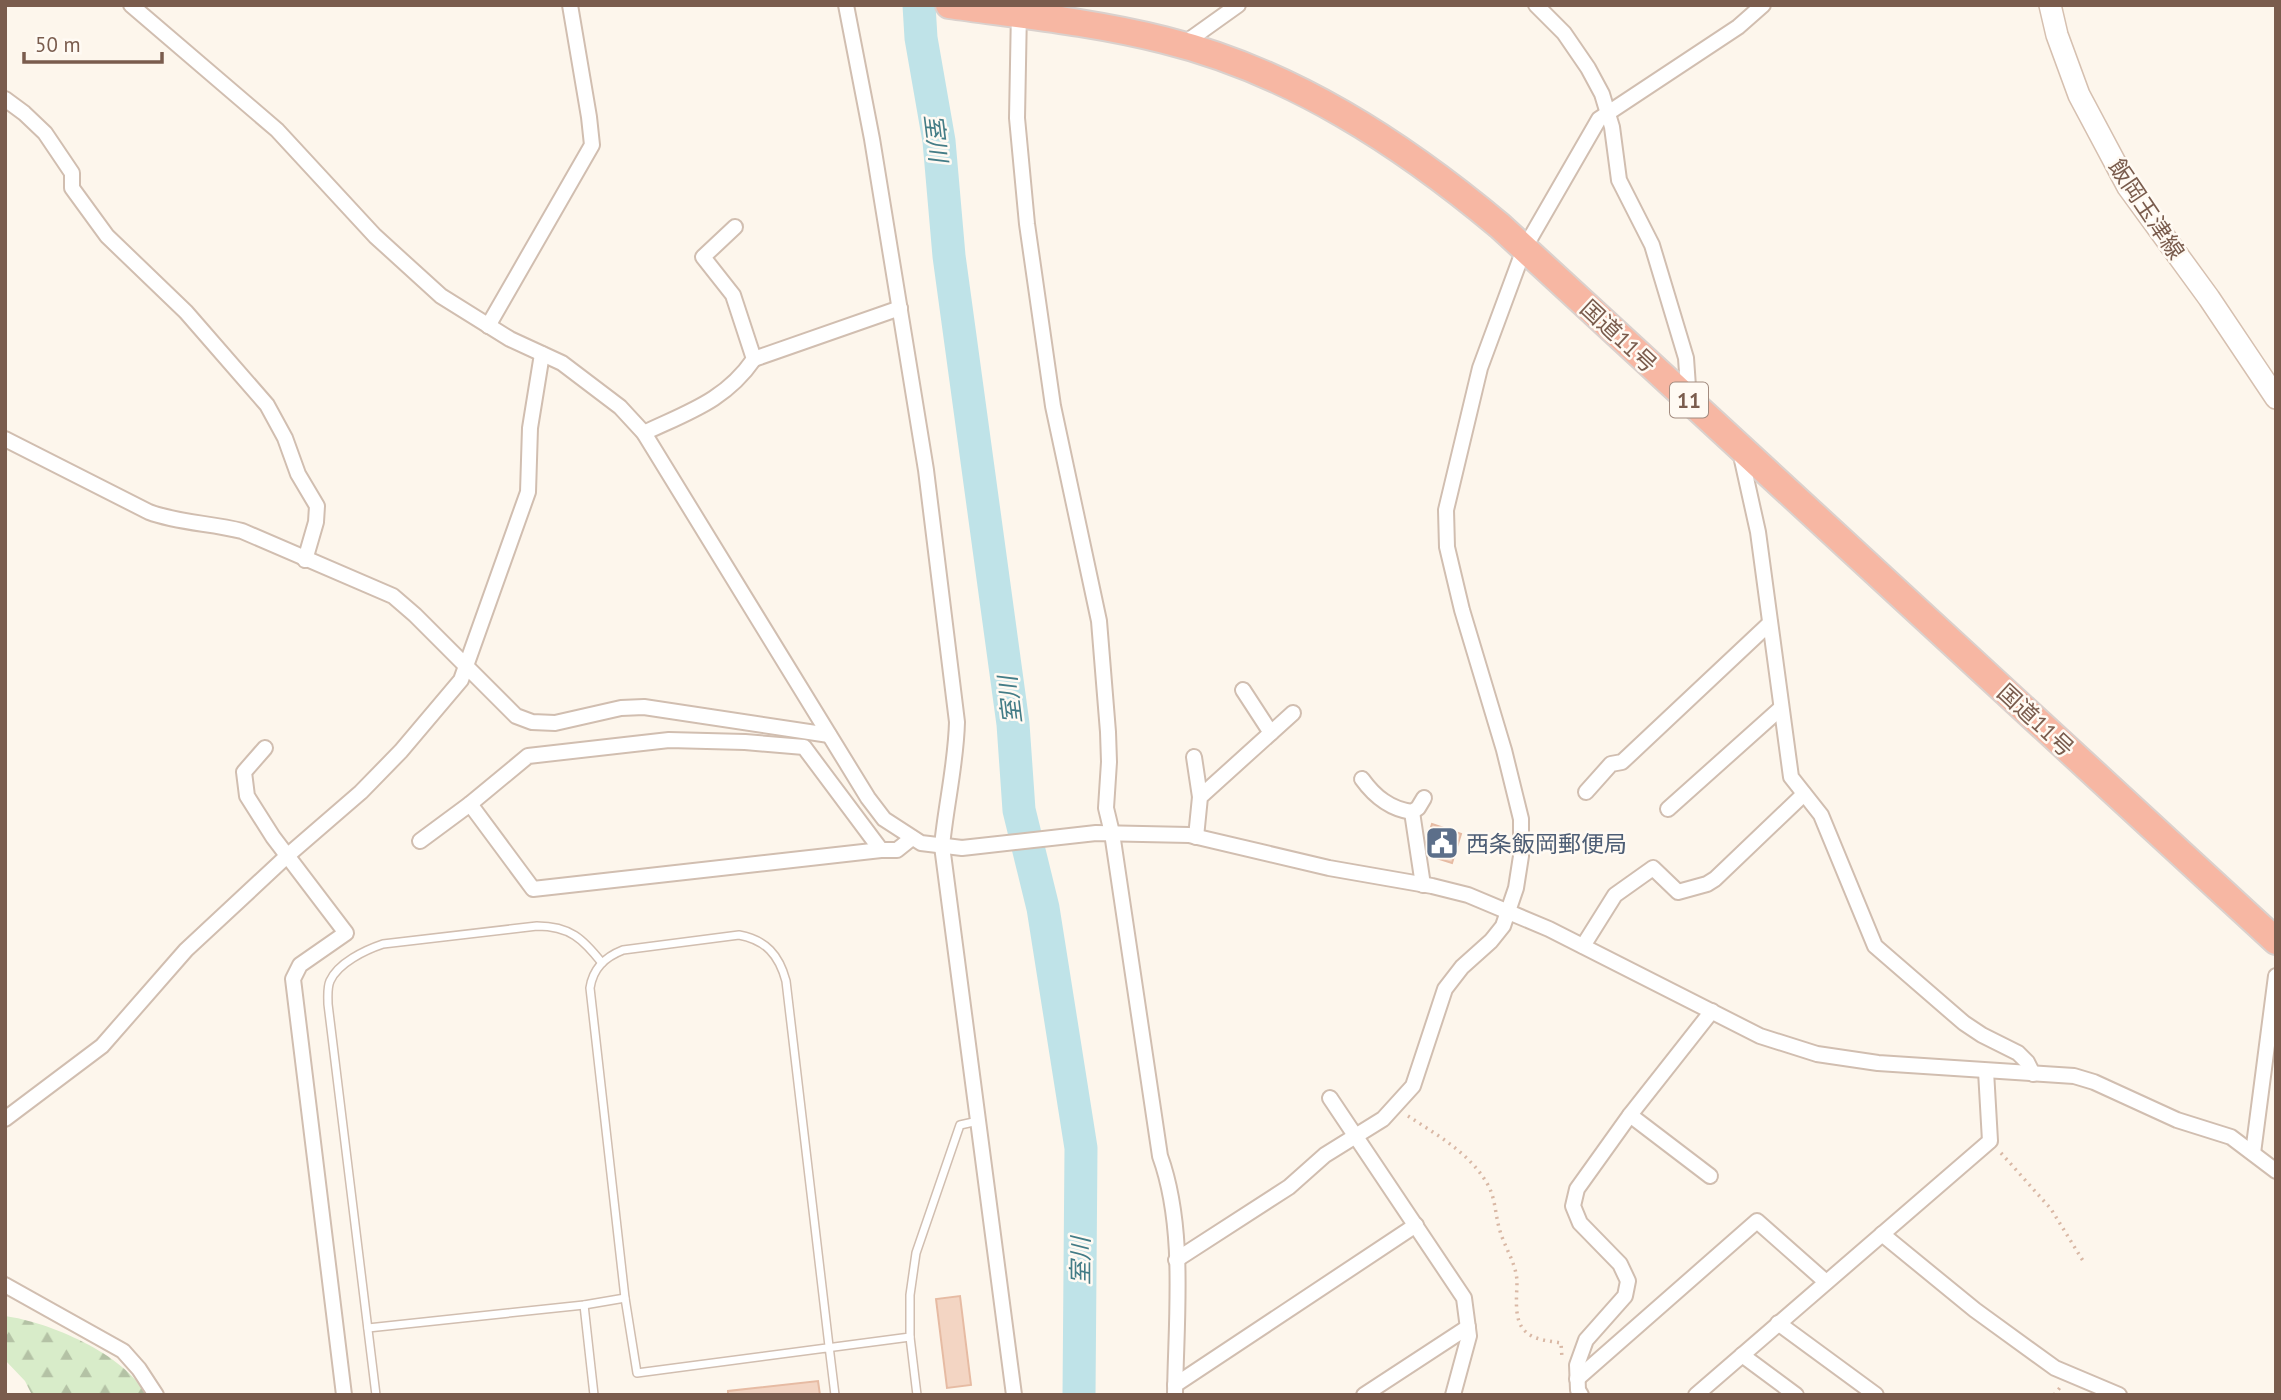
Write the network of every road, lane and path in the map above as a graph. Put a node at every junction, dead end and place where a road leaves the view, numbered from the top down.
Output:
1 (131, 5) edge
2 (570, 5) edge
3 (846, 5) edge
4 (949, 5) edge
5 (1238, 5) edge
6 (1536, 5) edge
7 (1763, 5) edge
8 (2055, 8) edge
9 (1017, 11) edge
10 (1181, 45) junction
11 (5, 99) edge
12 (1608, 112) junction
13 (735, 227) dead end
14 (1524, 248) junction
15 (900, 309) junction
16 (488, 326) junction
17 (542, 354) junction
18 (754, 359) junction
19 (2276, 398) edge
20 (1689, 401) junction
21 (644, 433) junction
22 (5, 439) edge
23 (1739, 447) junction
24 (305, 560) junction
25 (1770, 623) junction
26 (466, 666) junction
27 (1243, 690) dead end
28 (1781, 708) junction
29 (1293, 713) dead end
30 (1271, 733) junction
31 (829, 735) junction
32 (265, 748) dead end
33 (1194, 757) dead end
34 (1362, 779) dead end
35 (1586, 792) dead end
36 (1804, 794) junction
37 (1200, 797) junction
38 (1423, 798) dead end
39 (470, 804) junction
40 (1668, 809) dead end
41 (1412, 812) junction
42 (1112, 833) junction
43 (1196, 837) junction
44 (912, 838) junction
45 (419, 841) dead end
46 (942, 846) junction
47 (881, 850) junction
48 (287, 856) junction
49 (1423, 885) junction
50 (1509, 912) junction
51 (2273, 929) edge
52 (1583, 946) junction
53 (601, 963) junction
54 (2276, 976) edge
55 (1712, 1011) junction
56 (1986, 1070) junction
57 (2033, 1074) junction
58 (1330, 1098) dead end
59 (1394, 1107) junction
60 (1630, 1115) junction
61 (5, 1119) edge
62 (978, 1121) junction
63 (1357, 1136) junction
64 (1990, 1141) junction
65 (2253, 1153) junction
66 (2276, 1171) edge
67 (1710, 1176) dead end
68 (1416, 1225) junction
69 (1882, 1234) junction
70 (1176, 1260) junction
71 (2085, 1264) dead end
72 (1826, 1282) junction
73 (5, 1285) edge
74 (625, 1298) junction
75 (584, 1305) junction
76 (1778, 1323) junction
77 (1468, 1327) junction
78 (368, 1328) junction
79 (910, 1337) junction
80 (829, 1346) junction
81 (1742, 1355) junction
82 (1577, 1380) junction
83 (1175, 1390) edge
84 (1701, 1390) edge
85 (156, 1395) edge
86 (344, 1395) edge
87 (376, 1395) edge
88 (594, 1395) edge
89 (835, 1395) edge
90 (917, 1395) edge
91 (1014, 1395) edge
92 (1364, 1395) edge
93 (1453, 1395) edge
94 (1581, 1395) edge
95 (1720, 1395) edge
96 (1796, 1395) edge
97 (1876, 1395) edge
98 (2119, 1395) edge

1 - 16 street
2 - 16 street
3 - 15 street
4 - 9 highway, 国道11号 / 11
5 - 10 street
6 - 12 street
7 - 12 street
8 - 19 main road, 飯岡玉津線
9 - 10 highway, 国道11号 / 11
9 - 42 street
10 - 14 highway, 国道11号 / 11
11 - 24 street
12 - 14 street
12 - 20 street
13 - 18 street
14 - 20 highway, 国道11号 / 11
14 - 50 street
15 - 18 street
15 - 46 street
16 - 17 street
17 - 21 street
17 - 26 street
18 - 21 street
20 - 23 highway, 国道11号 / 11
21 - 31 street
22 - 24 street
23 - 25 street
23 - 51 highway, 国道11号 / 11
24 - 26 street
25 - 28 street
25 - 35 street
26 - 31 street
26 - 48 street
27 - 30 street
28 - 36 street
28 - 40 street
29 - 30 street
30 - 37 street
31 - 44 street
32 - 48 street
33 - 37 street
34 - 41 street
36 - 52 street
36 - 57 street
37 - 43 street
38 - 41 street
39 - 45 street
39 - 47 street
39 - 47 street
41 - 49 street
42 - 43 street
42 - 46 street
42 - 70 street
43 - 49 street
44 - 46 street
44 - 47 street
46 - 62 street
48 - 61 street
48 - 86 street
49 - 50 street
50 - 52 street
50 - 59 street
52 - 55 street
53 - 74 lane
53 - 78 lane
53 - 80 lane
54 - 65 street
55 - 56 street
55 - 60 street
56 - 57 street
56 - 64 street
57 - 65 street
58 - 63 street
59 - 63 street
59 - 82 path
60 - 67 street
60 - 82 street
62 - 79 lane
62 - 91 street
63 - 68 street
63 - 70 street
64 - 69 street
64 - 71 path
65 - 66 street
68 - 77 street
68 - 83 street
69 - 72 street
69 - 98 street
70 - 83 street
72 - 76 street
72 - 82 street
73 - 85 street
74 - 75 lane
74 - 80 lane
75 - 78 lane
75 - 88 lane
76 - 81 street
76 - 97 street
77 - 92 street
77 - 93 street
78 - 87 lane
79 - 80 lane
79 - 90 lane
80 - 89 lane
81 - 84 street
81 - 96 street
82 - 94 street
84 - 95 street

